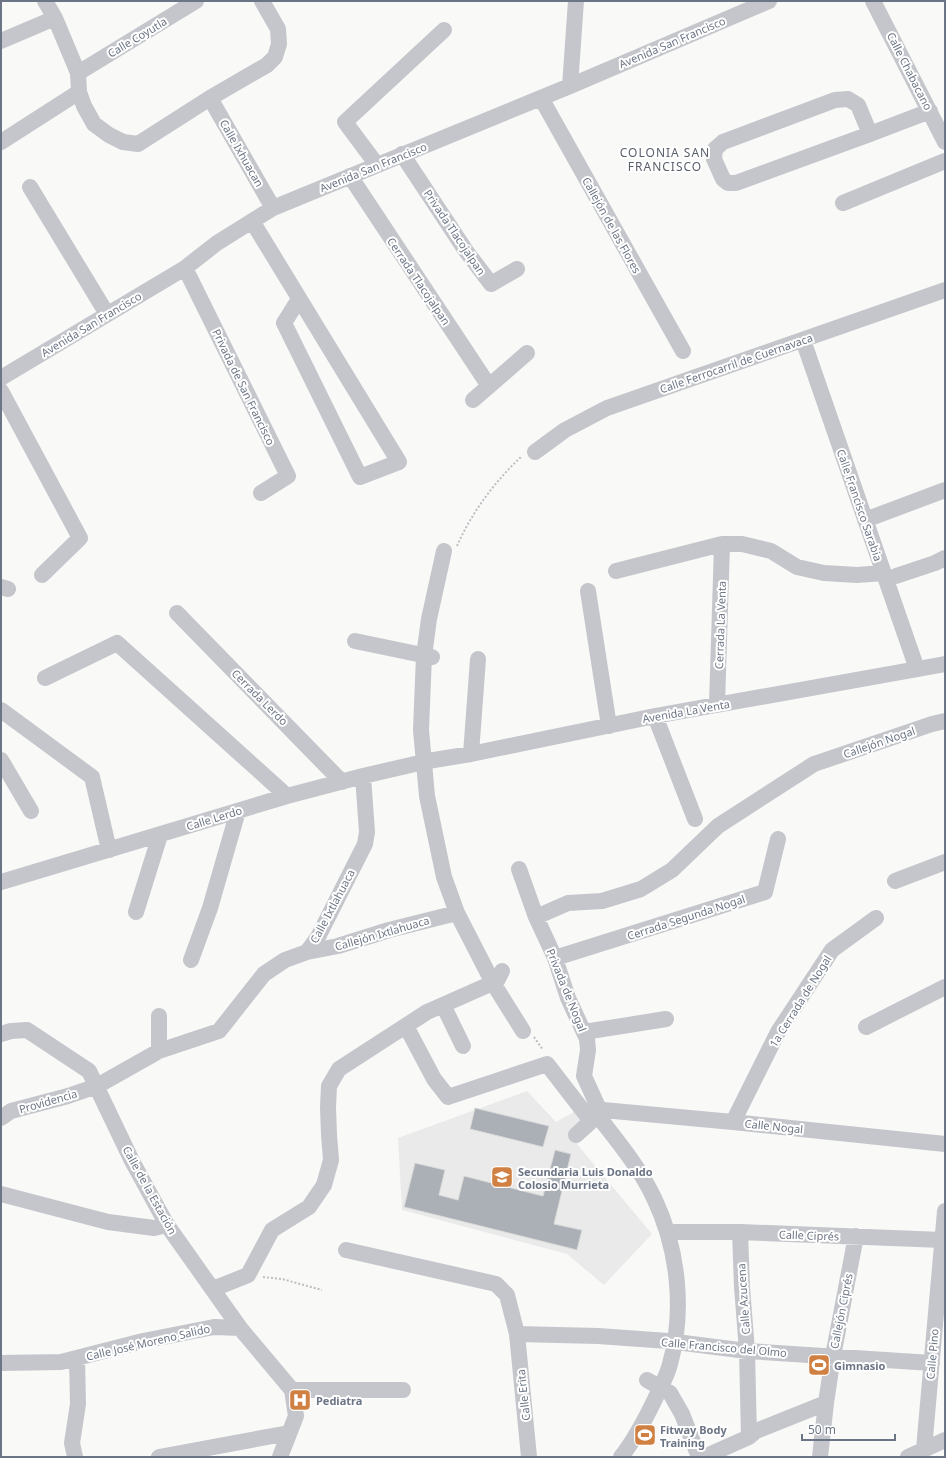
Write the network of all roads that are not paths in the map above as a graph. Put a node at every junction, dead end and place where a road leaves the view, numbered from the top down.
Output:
1 (45, 1) edge
2 (196, 1) edge
3 (262, 1) edge
4 (576, 1) edge
5 (769, 1) edge
6 (873, 1) edge
7 (55, 18) junction
8 (444, 30) dead end
9 (1, 41) edge
10 (78, 73) junction
11 (570, 86) junction
12 (79, 92) junction
13 (210, 98) junction
14 (541, 98) junction
15 (930, 111) junction
16 (870, 134) junction
17 (1, 142) edge
18 (945, 142) edge
19 (402, 154) junction
20 (945, 161) edge
21 (377, 165) junction
22 (350, 176) junction
23 (30, 187) dead end
24 (843, 204) dead end
25 (273, 208) junction
26 (252, 221) junction
27 (185, 268) junction
28 (517, 269) dead end
29 (945, 290) edge
30 (300, 299) junction
31 (107, 314) junction
32 (803, 340) junction
33 (683, 351) dead end
34 (527, 353) dead end
35 (1, 378) edge
36 (489, 386) junction
37 (1, 391) edge
38 (473, 400) dead end
39 (530, 453) road end
40 (945, 490) edge
41 (261, 493) dead end
42 (865, 520) junction
43 (722, 544) junction
44 (449, 552) road end
45 (945, 558) edge
46 (616, 571) dead end
47 (42, 575) dead end
48 (890, 575) junction
49 (588, 591) dead end
50 (177, 613) dead end
51 (354, 641) dead end
52 (428, 656) junction
53 (478, 659) dead end
54 (945, 664) edge
55 (917, 669) junction
56 (45, 678) dead end
57 (717, 705) junction
58 (1, 710) edge
59 (655, 716) junction
60 (945, 721) edge
61 (609, 726) junction
62 (471, 754) junction
63 (1, 760) edge
64 (426, 761) junction
65 (363, 776) junction
66 (342, 782) junction
67 (287, 796) junction
68 (31, 811) dead end
69 (238, 811) junction
70 (695, 819) dead end
71 (160, 835) junction
72 (778, 839) dead end
73 (109, 850) junction
74 (945, 862) edge
75 (519, 869) dead end
76 (895, 881) dead end
77 (1, 882) edge
78 (136, 912) dead end
79 (457, 913) junction
80 (536, 917) junction
81 (876, 918) dead end
82 (307, 952) junction
83 (555, 958) junction
84 (191, 960) dead end
85 (498, 977) junction
86 (945, 987) edge
87 (443, 1005) junction
88 (159, 1016) dead end
89 (666, 1019) dead end
90 (406, 1026) junction
91 (866, 1027) dead end
92 (523, 1031) dead end
93 (584, 1032) junction
94 (1, 1034) edge
95 (463, 1046) dead end
96 (159, 1051) junction
97 (97, 1086) junction
98 (597, 1115) junction
99 (1, 1118) edge
100 (733, 1122) junction
101 (576, 1136) dead end
102 (945, 1144) edge
103 (1, 1194) edge
104 (945, 1211) edge
105 (167, 1225) junction
106 (675, 1232) dead end
107 (740, 1232) junction
108 (856, 1236) junction
109 (942, 1240) junction
110 (346, 1250) dead end
111 (213, 1289) junction
112 (240, 1328) junction
113 (517, 1334) junction
114 (674, 1342) junction
115 (747, 1351) junction
116 (833, 1356) junction
117 (77, 1358) junction
118 (1, 1363) edge
119 (932, 1363) junction
120 (654, 1384) junction
121 (292, 1390) junction
122 (403, 1390) dead end
123 (826, 1403) junction
124 (289, 1433) junction
125 (748, 1438) junction
126 (945, 1440) edge
127 (924, 1449) junction
128 (176, 1455) edge
129 (75, 1457) edge
130 (159, 1457) edge
131 (280, 1457) edge
132 (529, 1457) edge
133 (621, 1457) edge
134 (699, 1457) edge
135 (704, 1457) edge
136 (820, 1457) edge
137 (908, 1457) edge

1 - 7 street
2 - 10 street, Calle Coyutla
3 - 13 street
4 - 11 street
5 - 11 street, Avenida San Francisco
6 - 15 street, Calle Chabacano
7 - 9 street
7 - 10 street
8 - 21 street
10 - 12 street
11 - 14 street, Avenida San Francisco
12 - 13 street
12 - 17 street
13 - 25 street, Calle Ixhuacan
14 - 19 street, Avenida San Francisco
14 - 33 street, Callejón de las Flores
15 - 16 street
15 - 18 street, Calle Chabacano
16 - 16 street
19 - 21 street, Avenida San Francisco
19 - 28 street, Privada Tlacojalpan
20 - 24 street
21 - 22 street, Avenida San Francisco
22 - 25 street, Avenida San Francisco
22 - 36 street, Cerrada Tlacojalpan
23 - 31 street
25 - 26 street, Avenida San Francisco
26 - 27 street, Avenida San Francisco
26 - 30 street
27 - 31 street, Avenida San Francisco
27 - 41 street, Privada de San Francisco
29 - 32 street, Calle Ferrocarril de Cuernavaca
30 - 30 street
31 - 35 street, Avenida San Francisco
32 - 39 street, Calle Ferrocarril de Cuernavaca
32 - 42 street, Calle Francisco Sarabia
34 - 36 street
36 - 38 street
37 - 47 street
40 - 42 street
42 - 48 street, Calle Francisco Sarabia
43 - 46 street
43 - 48 street
43 - 57 street, Cerrada La Venta
44 - 52 street
45 - 48 street
48 - 55 street, Calle Francisco Sarabia
49 - 61 street
50 - 66 street, Cerrada Lerdo
51 - 52 street
52 - 64 street
53 - 62 street
54 - 55 street, Avenida La Venta
55 - 57 street, Avenida La Venta
56 - 67 street
57 - 59 street, Avenida La Venta
58 - 73 street
59 - 61 street, Avenida La Venta
59 - 70 street
60 - 80 street, Callejón Nogal
61 - 62 street, Avenida La Venta
62 - 64 street, Avenida La Venta
63 - 68 street
64 - 65 street, Calle Lerdo
64 - 79 street
65 - 66 street, Calle Lerdo
65 - 82 street, Calle Ixtlahuaca
66 - 67 street, Calle Lerdo
67 - 69 street, Calle Lerdo
69 - 71 street, Calle Lerdo
69 - 84 street
71 - 73 street, Calle Lerdo
71 - 78 street
72 - 83 street, Cerrada Segunda Nogal
73 - 77 street, Calle Lerdo
74 - 76 street
75 - 80 street, Privada de Nogal
79 - 82 street, Callejón Ixtlahuaca
79 - 85 street
80 - 83 street, Privada de Nogal
81 - 100 street, 1a Cerrada de Nogal
82 - 96 street, Calle Ixtlahuaca
83 - 93 street, Privada de Nogal
85 - 87 street
85 - 92 street
86 - 91 street
87 - 90 street
87 - 95 street
88 - 96 street
89 - 93 street
90 - 98 street
90 - 111 street
93 - 98 street, Privada de Nogal
94 - 97 street, Calle de la Estación
96 - 97 street, Calle Ixtlahuaca
97 - 99 street, Providencia
97 - 105 street, Calle de la Estación
98 - 100 street, Calle Nogal
98 - 101 street
98 - 114 street
100 - 102 street, Calle Nogal
103 - 105 street
104 - 109 street, Calle Pino
105 - 111 street, Calle de la Estación
106 - 107 street, Calle Ciprés
107 - 108 street, Calle Ciprés
107 - 115 street, Calle Azucena
108 - 109 street, Calle Ciprés
108 - 116 street, Callejón Ciprés
109 - 119 street, Calle Pino
110 - 113 street, Calle Erita
111 - 112 street, Calle de la Estación
112 - 117 street, Calle José Moreno Salido
112 - 121 street
113 - 114 street, Calle Francisco del Olmo
113 - 132 street, Calle Erita
114 - 115 street, Calle Francisco del Olmo
114 - 120 street
115 - 116 street, Calle Francisco del Olmo
115 - 125 street, Calle Azucena
116 - 119 street, Calle Francisco del Olmo
116 - 123 street, Callejón Ciprés
117 - 118 street, Calle José Moreno Salido
117 - 129 street
119 - 127 street, Calle Pino
120 - 133 street
120 - 134 street
121 - 122 street
121 - 124 street
123 - 125 street
123 - 136 street, Callejón Ciprés
124 - 128 street
124 - 131 street
125 - 135 street
126 - 127 street
127 - 137 street
128 - 130 street

